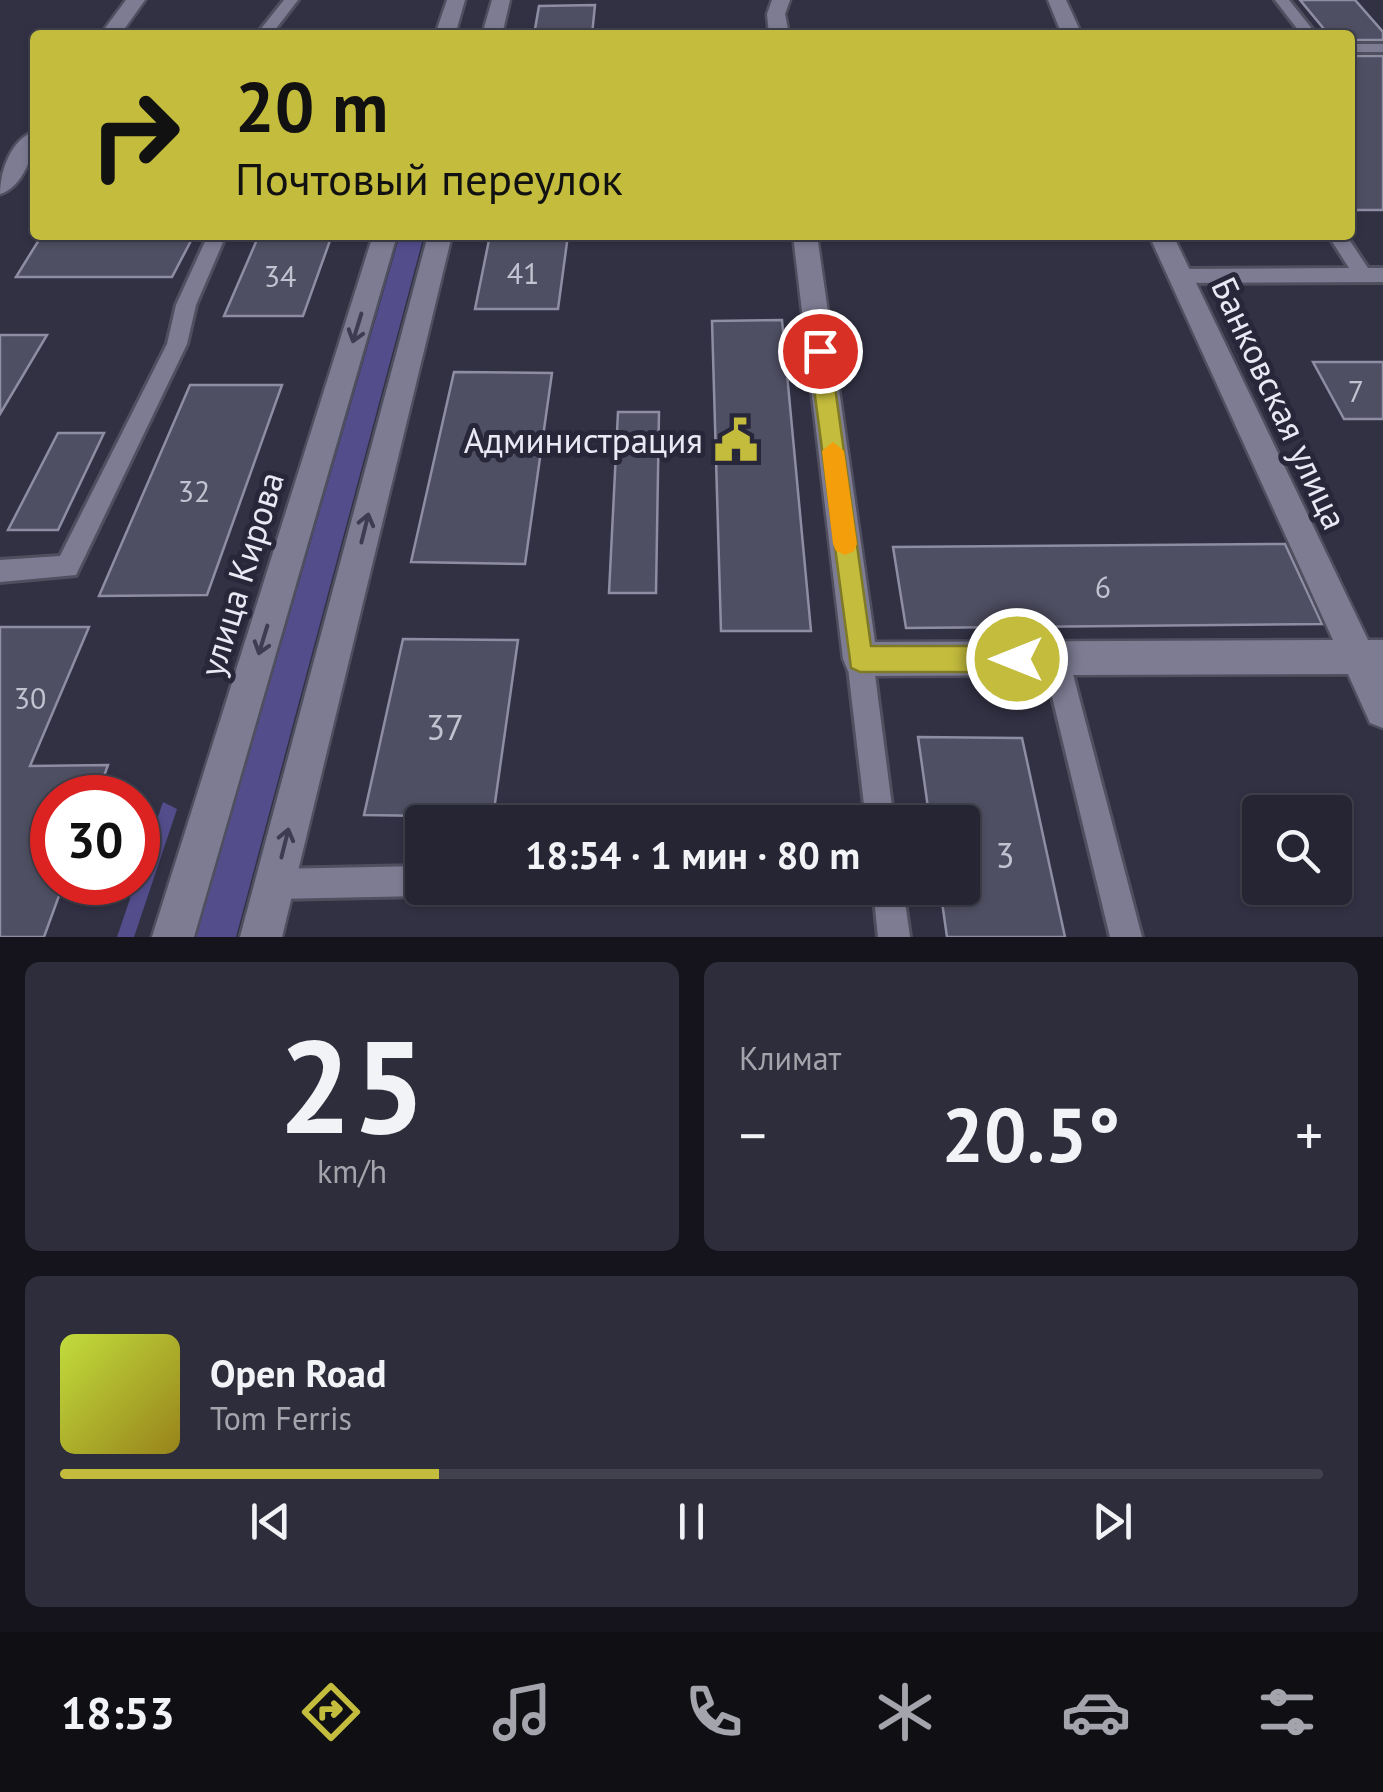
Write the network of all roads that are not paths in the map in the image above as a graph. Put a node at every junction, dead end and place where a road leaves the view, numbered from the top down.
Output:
1 (136, 0) edge
2 (291, 0) edge
3 (456, 0) edge
4 (500, 0) edge
5 (780, 0) edge
6 (1057, 0) edge
7 (1282, 0) edge
8 (114, 30) edge
9 (267, 30) edge
10 (447, 30) edge
11 (493, 30) edge
12 (778, 30) edge
13 (1070, 30) edge
14 (1306, 30) edge
15 (1355, 48) edge
16 (1383, 48) edge
17 (30, 145) edge
18 (0, 186) edge
19 (216, 240) edge
20 (383, 240) edge
21 (439, 240) edge
22 (806, 240) edge
23 (1163, 240) edge
24 (1341, 240) edge
25 (1373, 275) edge
26 (1179, 276) junction
27 (0, 571) edge
28 (1370, 657) edge
29 (860, 659) junction
30 (1056, 659) junction
31 (1383, 710) edge
32 (878, 805) edge
33 (405, 881) edge
34 (274, 884) junction
35 (890, 905) edge
36 (173, 937) edge
37 (261, 937) edge
38 (894, 937) edge
39 (1126, 937) edge

1 - 8 street
2 - 9 lane
3 - 10 street
4 - 11 street
5 - 12 street
6 - 13 street
7 - 14 lane
15 - 16 lane
17 - 18 street
19 - 27 lane
20 -> 36 street, улица Кирова
34 -> 21 street
22 - 29 street
23 - 26 street, Банковская улица
24 - 25 lane
25 - 26 lane
26 - 28 street, Банковская улица
28 - 30 street
28 - 31 street, Банковская улица
29 - 30 street
29 - 32 lane
30 - 39 lane
33 - 34 lane
34 - 37 street
35 - 38 lane

